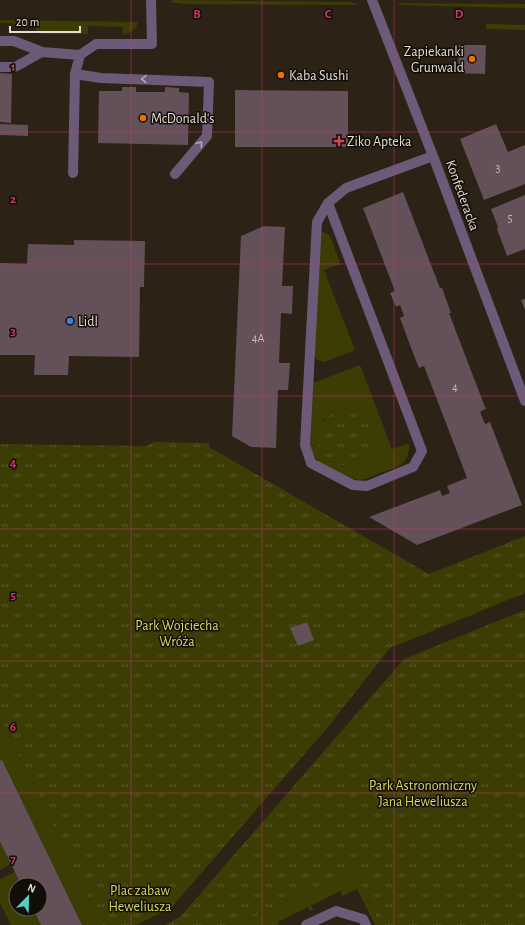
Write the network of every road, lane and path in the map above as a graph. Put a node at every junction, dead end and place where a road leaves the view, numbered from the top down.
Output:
1 (151, 0) edge
2 (372, 0) edge
3 (0, 41) edge
4 (42, 52) junction
5 (80, 55) junction
6 (0, 67) edge
7 (75, 74) junction
8 (433, 156) junction
9 (73, 173) dead end
10 (175, 174) dead end
11 (328, 203) junction
12 (525, 401) edge
13 (306, 925) edge
14 (366, 925) edge

1 - 5 street
2 - 8 street, Konfederacka
3 - 4 street
4 - 5 street
4 - 6 street
5 - 7 street
7 - 9 street
10 -> 7 street
8 - 11 street
8 - 12 street, Konfederacka
11 - 11 street
13 - 14 street

